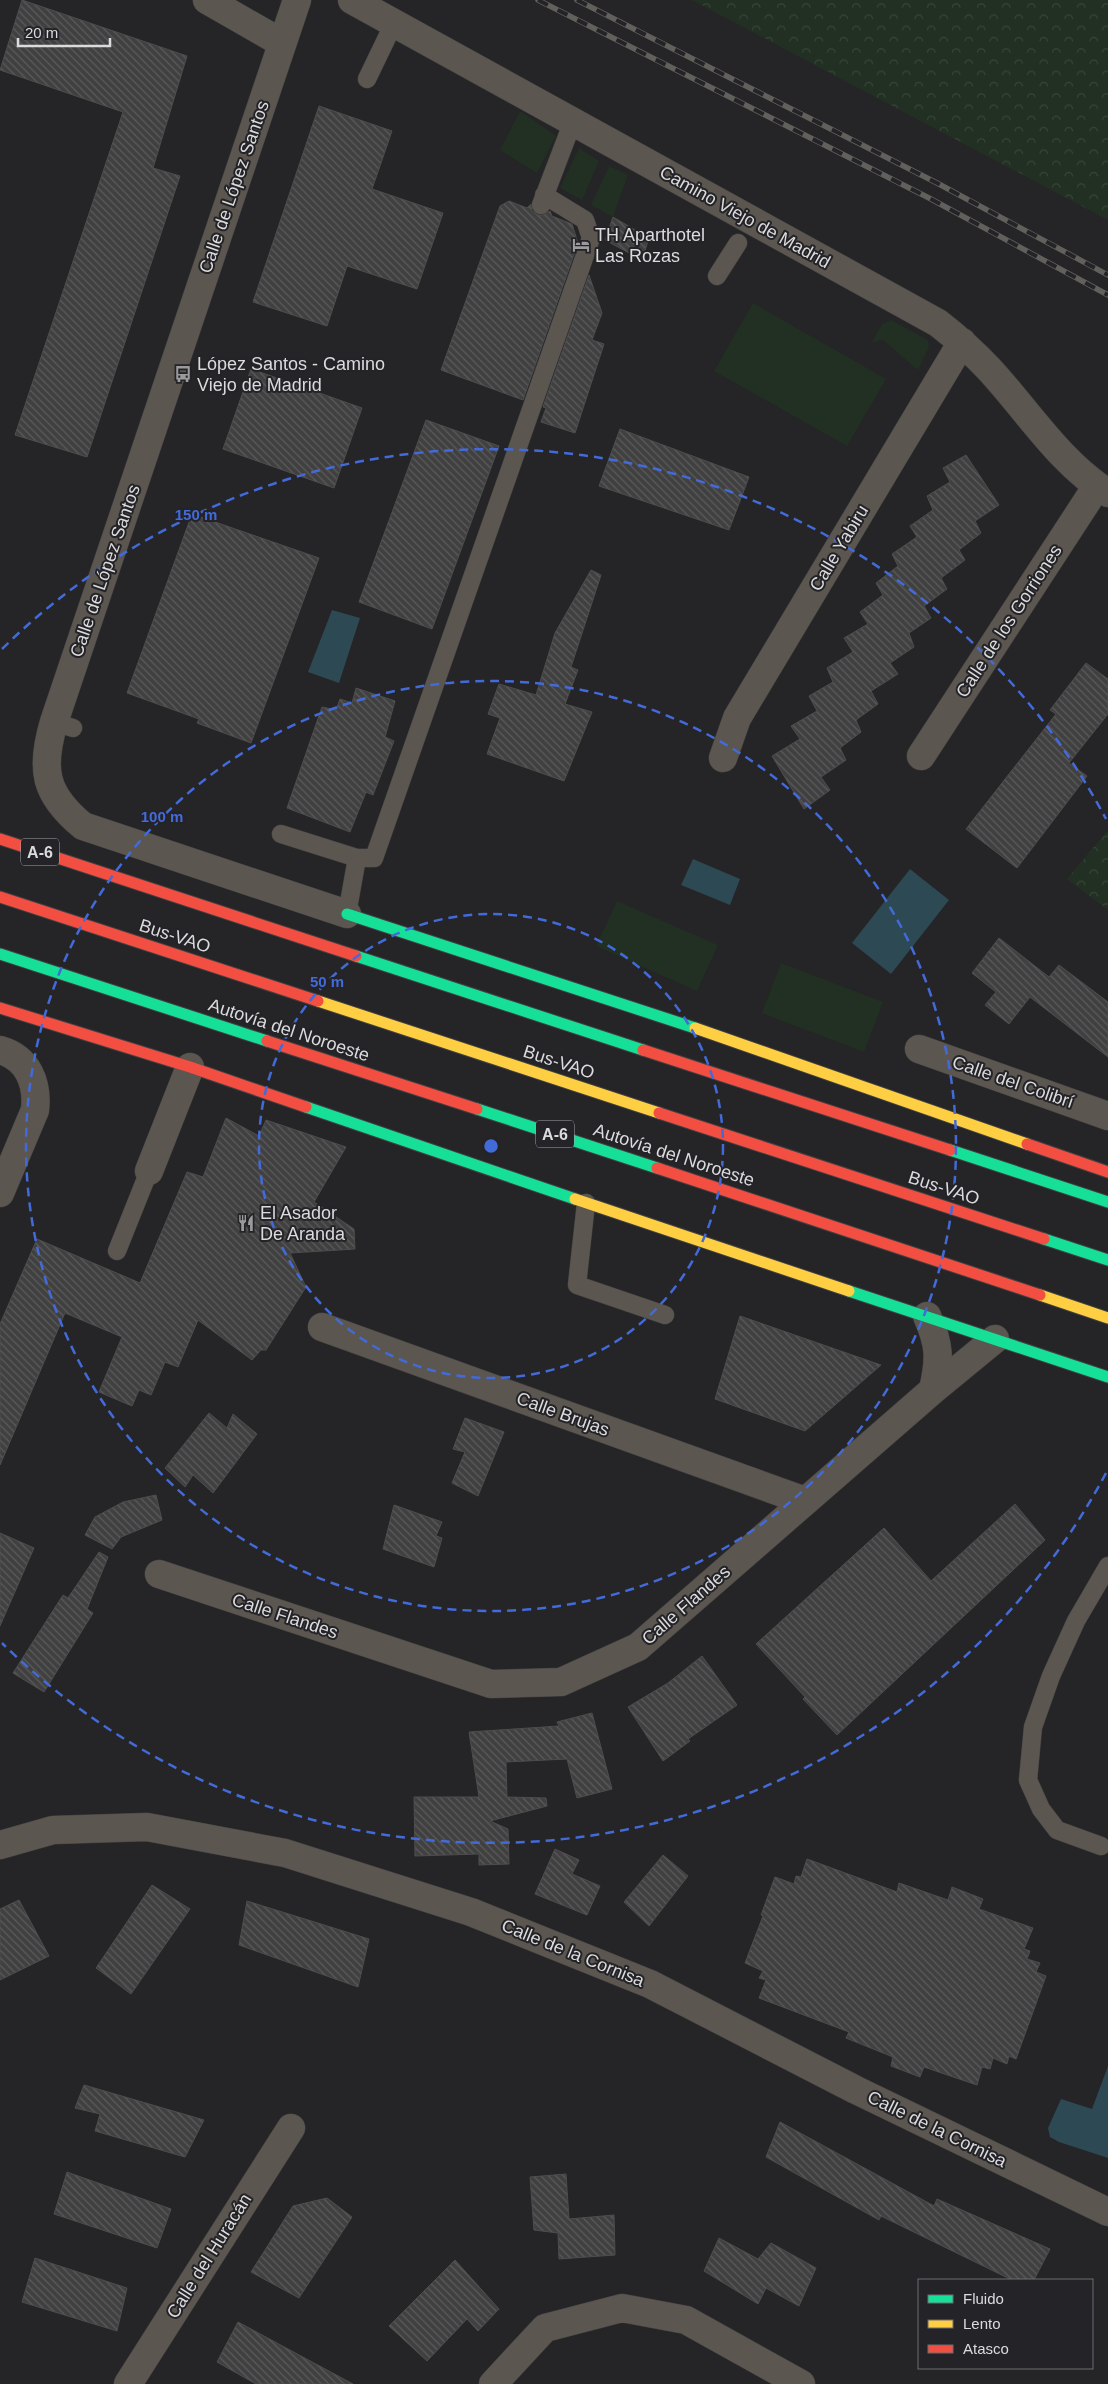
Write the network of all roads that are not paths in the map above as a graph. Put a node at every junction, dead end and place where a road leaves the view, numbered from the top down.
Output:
1 (207, 0) edge
2 (297, 0) edge
3 (352, 0) edge
4 (394, 23) junction
5 (282, 43) junction
6 (368, 79) dead end
7 (573, 121) junction
8 (738, 243) dead end
9 (717, 276) dead end
10 (962, 342) junction
11 (1102, 490) edge
12 (921, 756) dead end
13 (723, 758) dead end
14 (281, 834) dead end
15 (0, 839) edge
16 (357, 858) junction
17 (0, 897) edge
18 (347, 914) junction
19 (0, 954) edge
20 (0, 1008) edge
21 (919, 1049) dead end
22 (0, 1050) edge
23 (190, 1067) junction
24 (1108, 1116) edge
25 (149, 1171) joint
26 (1108, 1172) edge
27 (0, 1193) edge
28 (1108, 1202) edge
29 (586, 1203) junction
30 (117, 1251) dead end
31 (1108, 1260) edge
32 (665, 1315) dead end
33 (927, 1316) junction
34 (1108, 1318) edge
35 (322, 1328) dead end
36 (995, 1339) junction
37 (1108, 1377) edge
38 (933, 1390) junction
39 (805, 1502) junction
40 (1108, 1566) edge
41 (159, 1574) dead end
42 (0, 1845) edge
43 (1101, 1846) dead end
44 (290, 2128) dead end
45 (1108, 2212) edge
46 (128, 2384) edge
47 (493, 2384) edge
48 (800, 2384) edge

1 - 5 street
2 - 5 street, Calle de López Santos
3 - 4 street, Camino Viejo de Madrid
4 - 6 lane
4 - 7 street, Camino Viejo de Madrid
5 - 18 street, Calle de López Santos
7 - 10 street, Camino Viejo de Madrid
7 - 16 lane
8 - 9 lane
10 - 11 street, Camino Viejo de Madrid
10 - 13 street, Calle Yabiru
11 - 12 street, Calle de los Gorriones
14 - 16 lane
15 - 28 highway, A-6
16 - 18 lane
17 - 31 highway, Bus-VAO
18 - 26 highway
19 - 34 highway, Autovía del Noroeste / A-6
20 - 23 highway
21 - 24 street, Calle del Colibrí
22 - 27 street
23 - 25 street
23 - 29 highway
25 - 30 lane
29 - 32 lane
29 - 33 highway
33 - 36 highway
33 - 38 street
35 - 39 street, Calle Brujas
36 - 37 highway
36 - 38 street, Calle Flandes
38 - 39 street, Calle Flandes
39 - 41 street, Calle Flandes
40 - 43 lane
42 - 45 street, Calle de la Cornisa
44 - 46 street, Calle del Huracán
47 - 48 street

